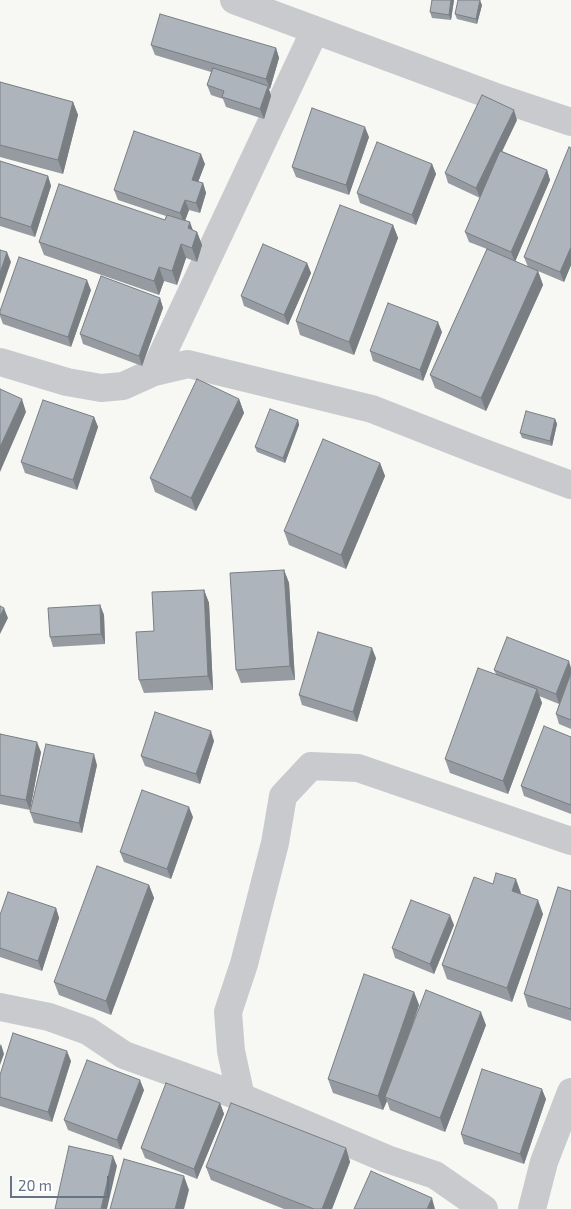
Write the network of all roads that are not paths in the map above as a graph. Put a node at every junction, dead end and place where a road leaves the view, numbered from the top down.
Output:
1 (234, 0) edge
2 (315, 30) junction
3 (571, 122) edge
4 (0, 362) edge
5 (154, 372) junction
6 (571, 485) edge
7 (571, 841) edge
8 (0, 1007) edge
9 (571, 1092) edge
10 (241, 1097) junction
11 (484, 1209) edge
12 (532, 1209) edge

1 - 2 street
2 - 3 street
2 - 5 street
4 - 5 street
5 - 6 street
7 - 10 street
8 - 10 street
9 - 12 street
10 - 11 street

